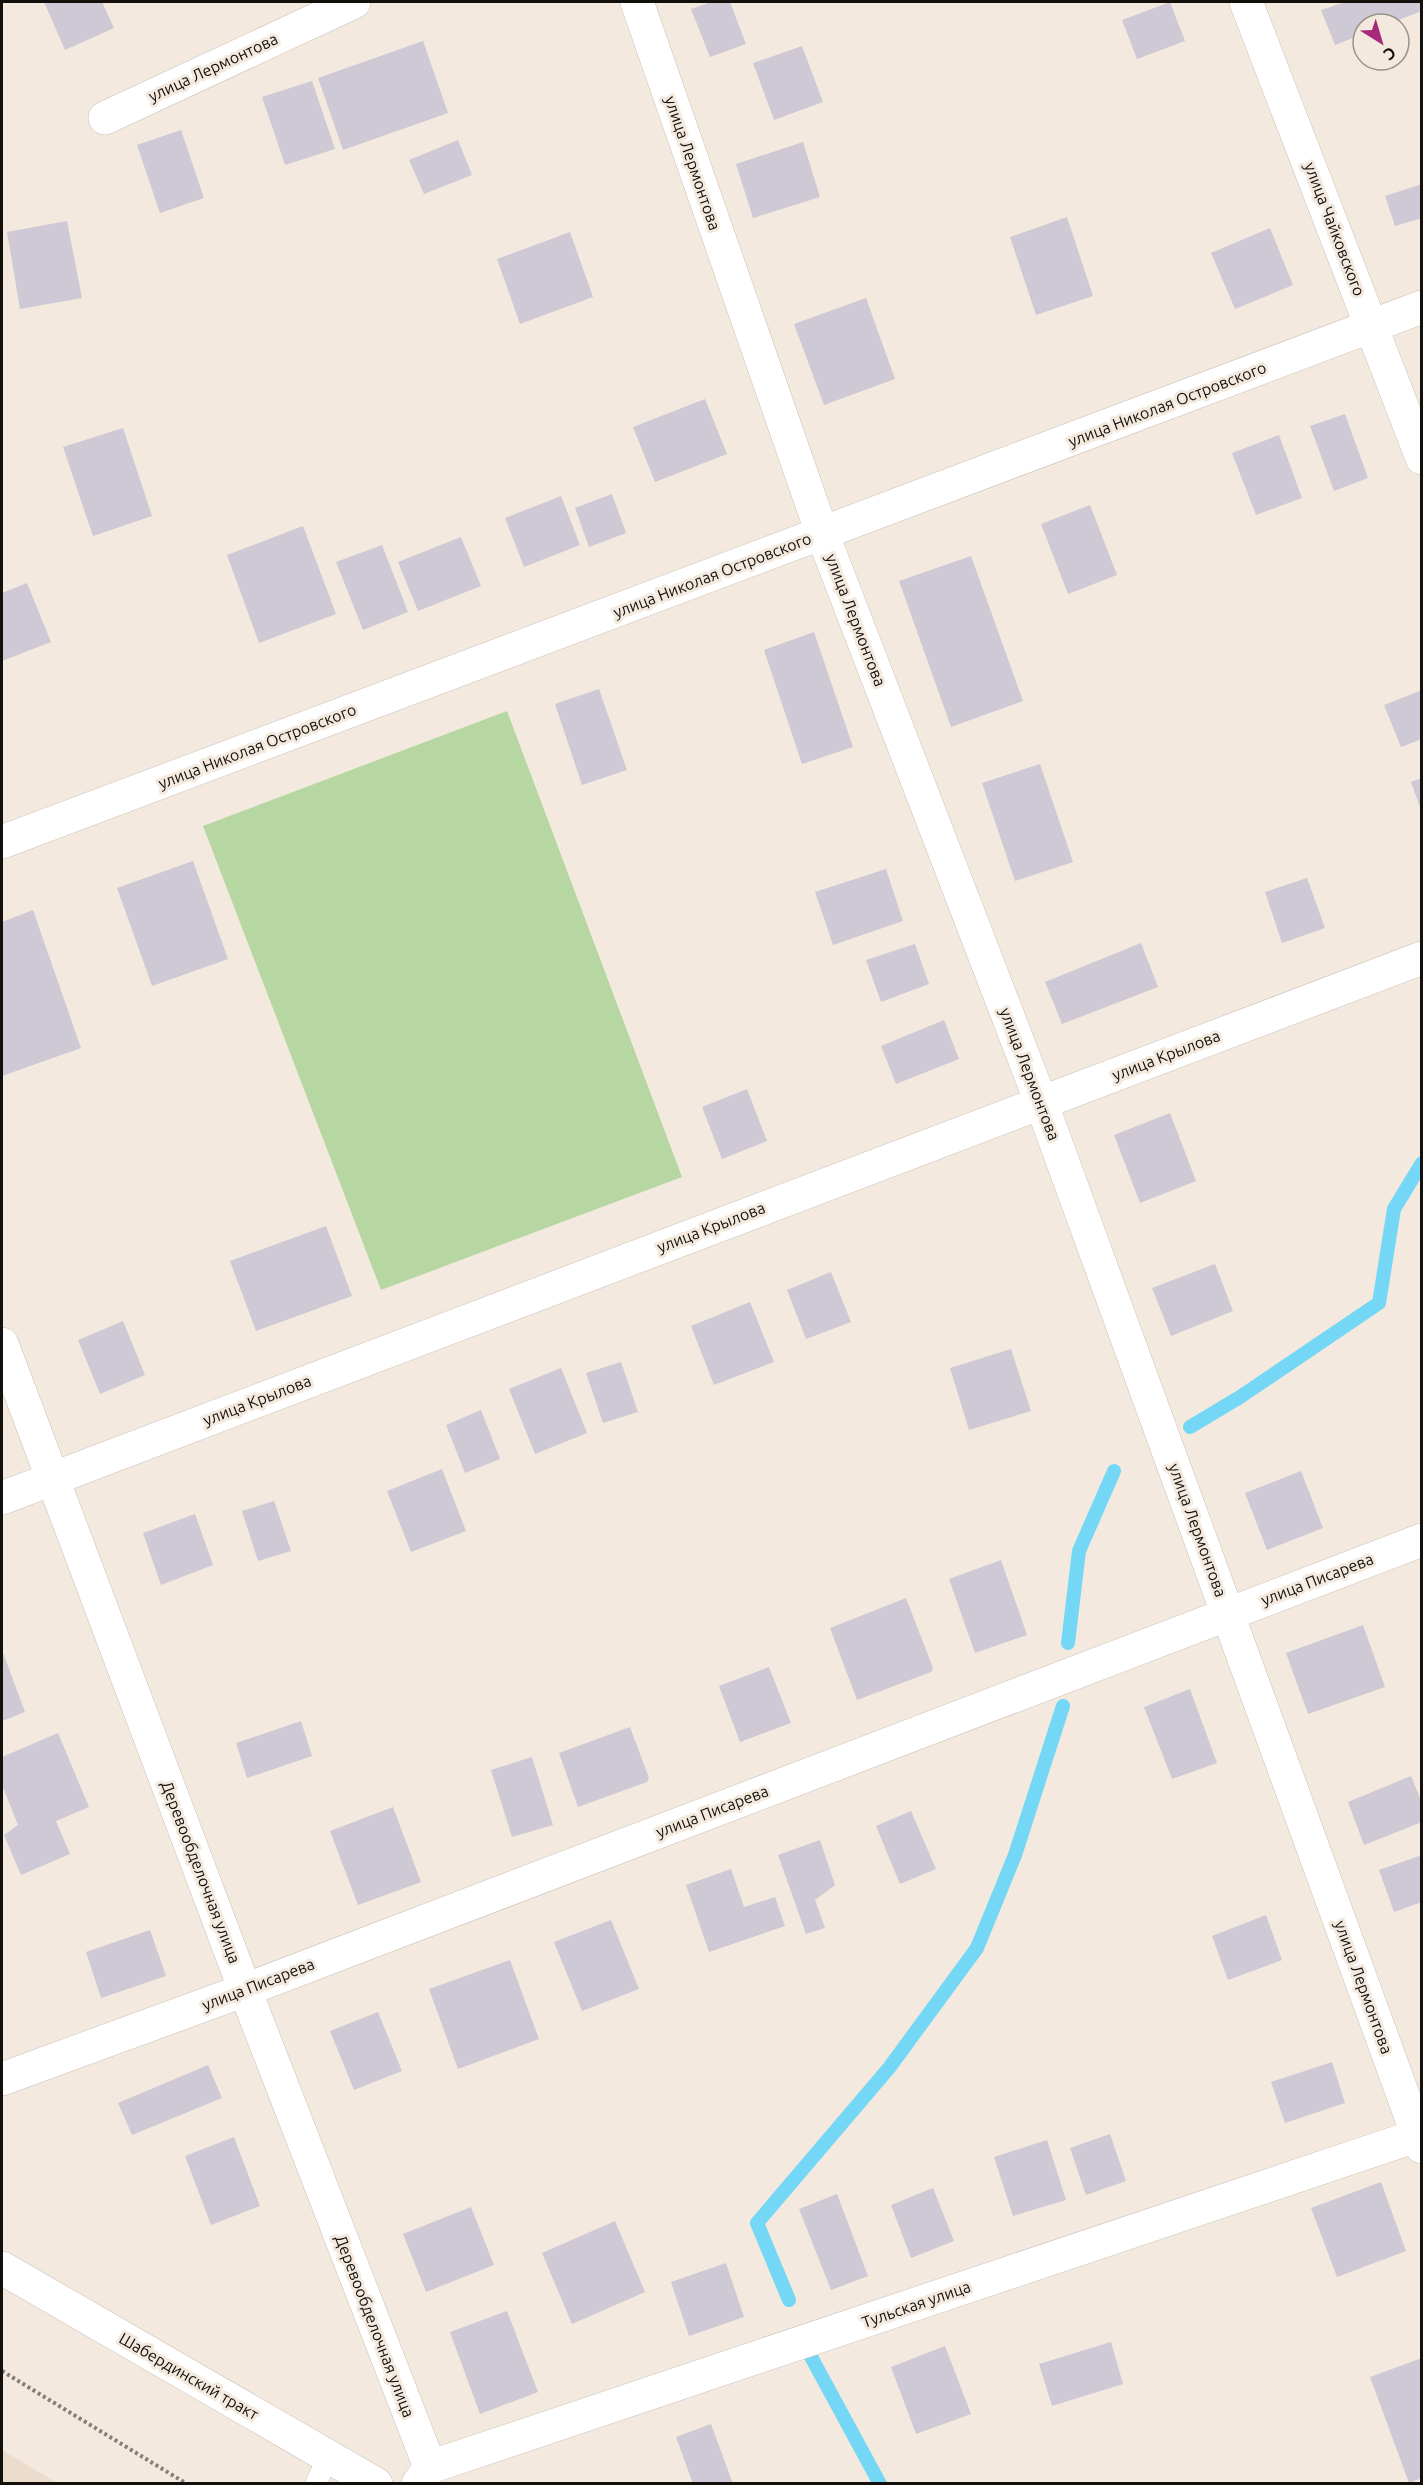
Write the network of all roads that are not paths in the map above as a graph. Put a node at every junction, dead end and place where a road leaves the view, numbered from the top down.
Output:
1 (354, 2) edge
2 (637, 2) edge
3 (1246, 2) edge
4 (105, 118) dead end
5 (1422, 307) edge
6 (1372, 327) junction
7 (1422, 458) edge
8 (822, 533) junction
9 (2, 842) edge
10 (1422, 958) edge
11 (1041, 1102) junction
12 (2, 1344) edge
13 (53, 1478) junction
14 (2, 1498) edge
15 (1422, 1540) edge
16 (1228, 1613) junction
17 (245, 1990) junction
18 (2, 2079) edge
19 (1420, 2139) edge
20 (2, 2268) edge
21 (322, 2470) edge
22 (424, 2475) edge
23 (376, 2484) edge

1 - 4 street, улица Лермонтова
2 - 8 street, улица Лермонтова
3 - 6 street, улица Чайковского
5 - 6 street, улица Николая Островского
6 - 7 street, улица Чайковского
6 - 8 street, улица Николая Островского
8 - 9 street, улица Николая Островского
8 - 11 street, улица Лермонтова
10 - 11 street, улица Крылова
11 - 13 street, улица Крылова
11 - 16 street, улица Лермонтова
12 - 13 street, Деревообделочная улица
13 - 14 street, улица Крылова
13 - 17 street, Деревообделочная улица
15 - 16 street, улица Писарева
16 - 17 street, улица Писарева
16 - 19 street, улица Лермонтова
17 - 18 street, улица Писарева
17 - 22 street, Деревообделочная улица
19 - 22 street, Тульская улица
20 - 21 street, Шабердинский тракт
21 - 23 street, Шабердинский тракт

